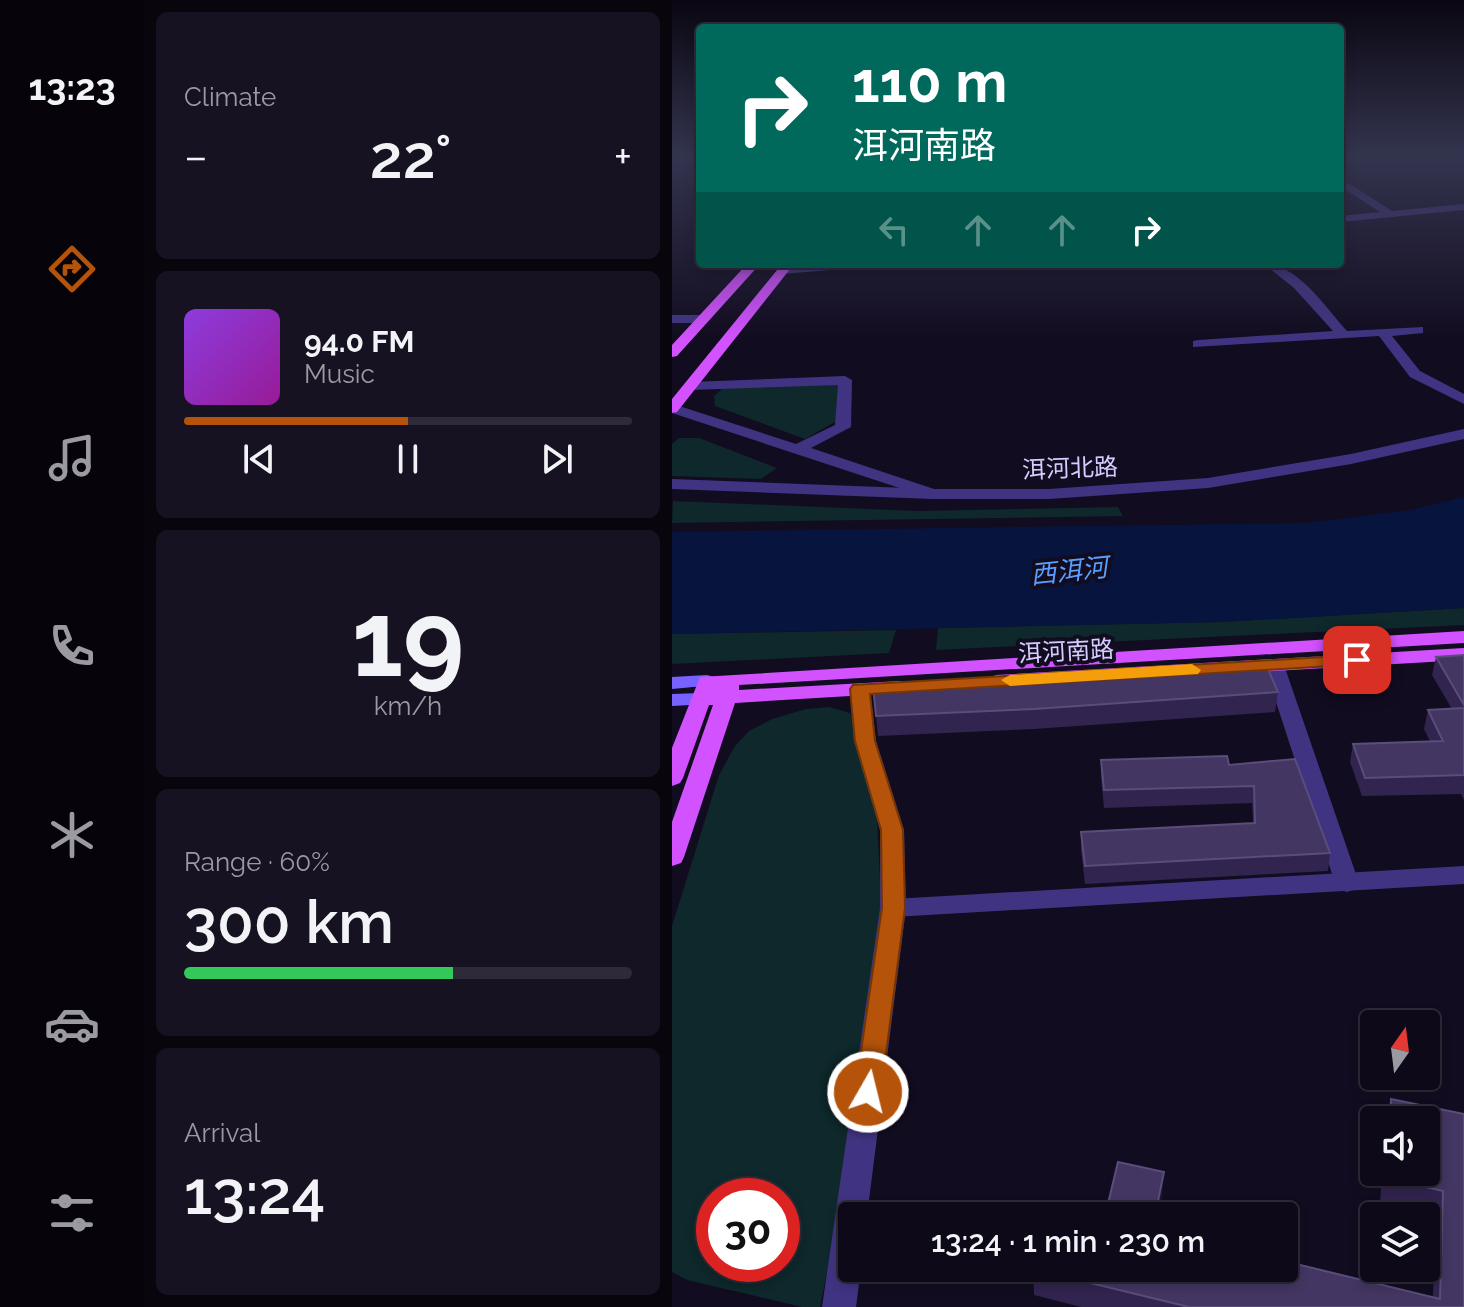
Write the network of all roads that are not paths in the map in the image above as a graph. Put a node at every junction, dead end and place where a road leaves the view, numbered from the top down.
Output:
1 (750, 268) edge
2 (784, 268) edge
3 (1275, 268) edge
4 (672, 319) edge
5 (703, 319) junction
6 (1418, 330) dead end
7 (1383, 333) junction
8 (1344, 335) junction
9 (1198, 344) dead end
10 (672, 353) edge
11 (690, 386) junction
12 (1464, 400) edge
13 (672, 408) edge
14 (1464, 434) edge
15 (797, 449) junction
16 (672, 484) edge
17 (933, 494) junction
18 (1464, 637) edge
19 (1464, 654) edge
20 (1274, 665) junction
21 (672, 683) edge
22 (730, 688) junction
23 (860, 689) junction
24 (704, 690) junction
25 (672, 700) edge
26 (672, 778) edge
27 (672, 857) edge
28 (1464, 875) edge
29 (1347, 883) junction
30 (893, 908) junction
31 (839, 1307) edge

1 - 5 main road
2 - 11 main road
3 - 8 street
4 - 5 street
5 - 10 main road
6 - 7 street
7 - 8 street
7 - 12 street
8 - 9 street
11 - 13 main road
11 - 15 street
13 - 15 street
14 - 17 street, 洱河北路
15 - 17 street
16 - 17 street, 洱河北路
18 - 22 main road, 洱河南路
19 - 20 main road, 洱河南路
20 - 23 main road, 洱河南路
20 - 29 street
21 - 24 main road, 洱河南路
22 - 23 main road, 洱河南路
22 - 24 main road, 洱河南路
22 - 27 main road
23 - 30 street
24 - 25 main road, 洱河南路
24 - 26 main road
28 - 29 street
29 - 30 street
30 - 31 street

